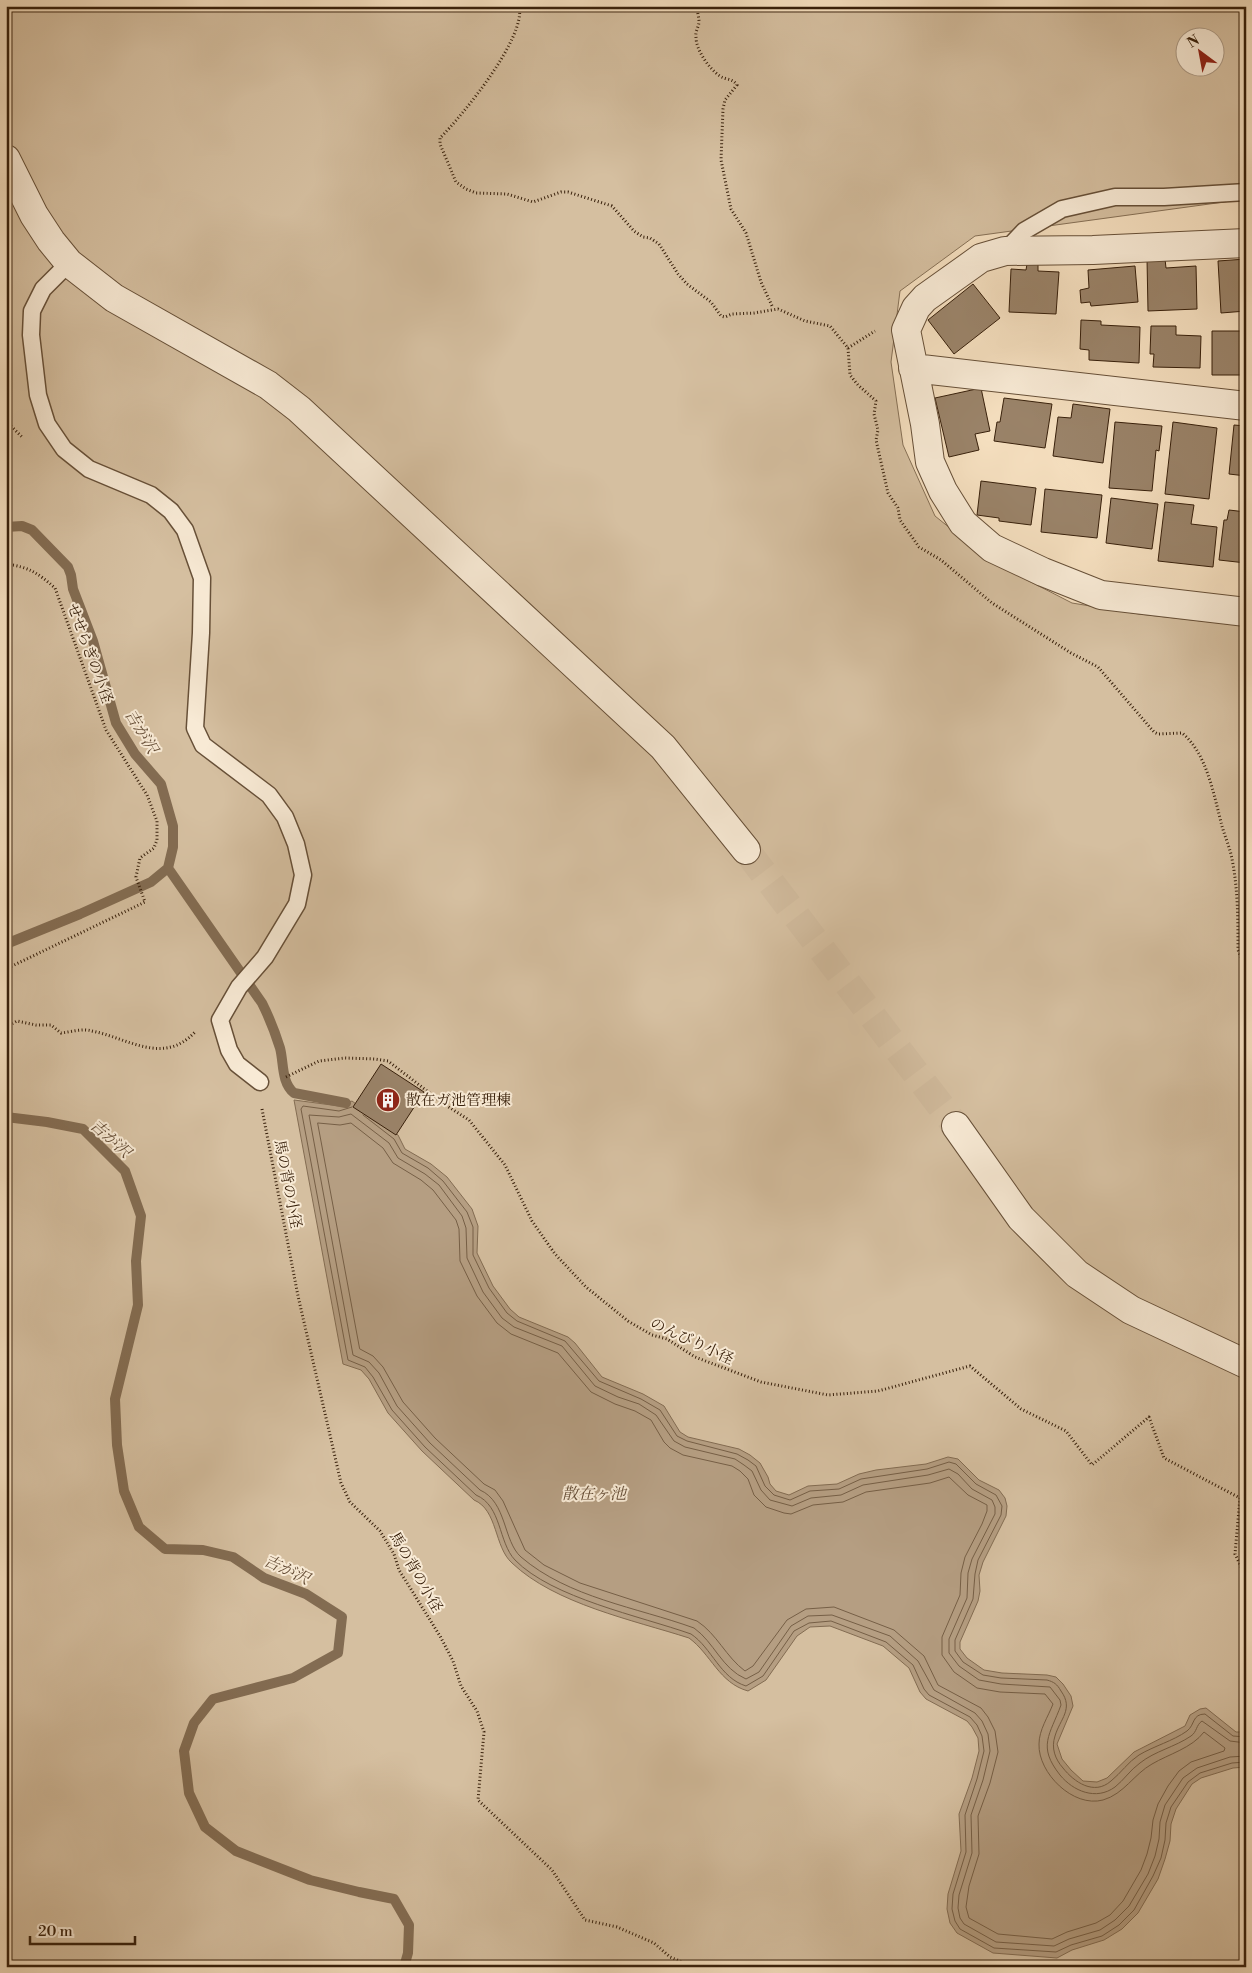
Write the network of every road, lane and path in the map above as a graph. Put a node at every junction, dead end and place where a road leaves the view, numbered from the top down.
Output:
1 (519, 6) edge
2 (698, 6) edge
3 (6, 159) edge
4 (1246, 192) edge
5 (1246, 243) edge
6 (1005, 251) junction
7 (69, 263) junction
8 (773, 308) junction
9 (913, 368) junction
10 (1246, 406) edge
11 (6, 564) edge
12 (1246, 612) edge
13 (746, 850) tunnel mouth
14 (1246, 962) edge
15 (6, 971) edge
16 (6, 1027) edge
17 (172, 1046) dead end
18 (260, 1082) junction
19 (956, 1126) tunnel mouth
20 (1246, 1364) edge
21 (1246, 1576) edge
22 (694, 1967) edge

1 - 8 path
2 - 8 path
3 - 7 street
4 - 6 lane
5 - 6 street
6 - 9 street
7 - 13 street
7 - 18 lane
8 - 14 path
9 - 10 street
9 - 12 street
11 - 15 path, せせらぎの小径
16 - 17 path
18 - 21 path, のんびり小径
18 - 22 path, 馬の背の小径
19 - 20 street

